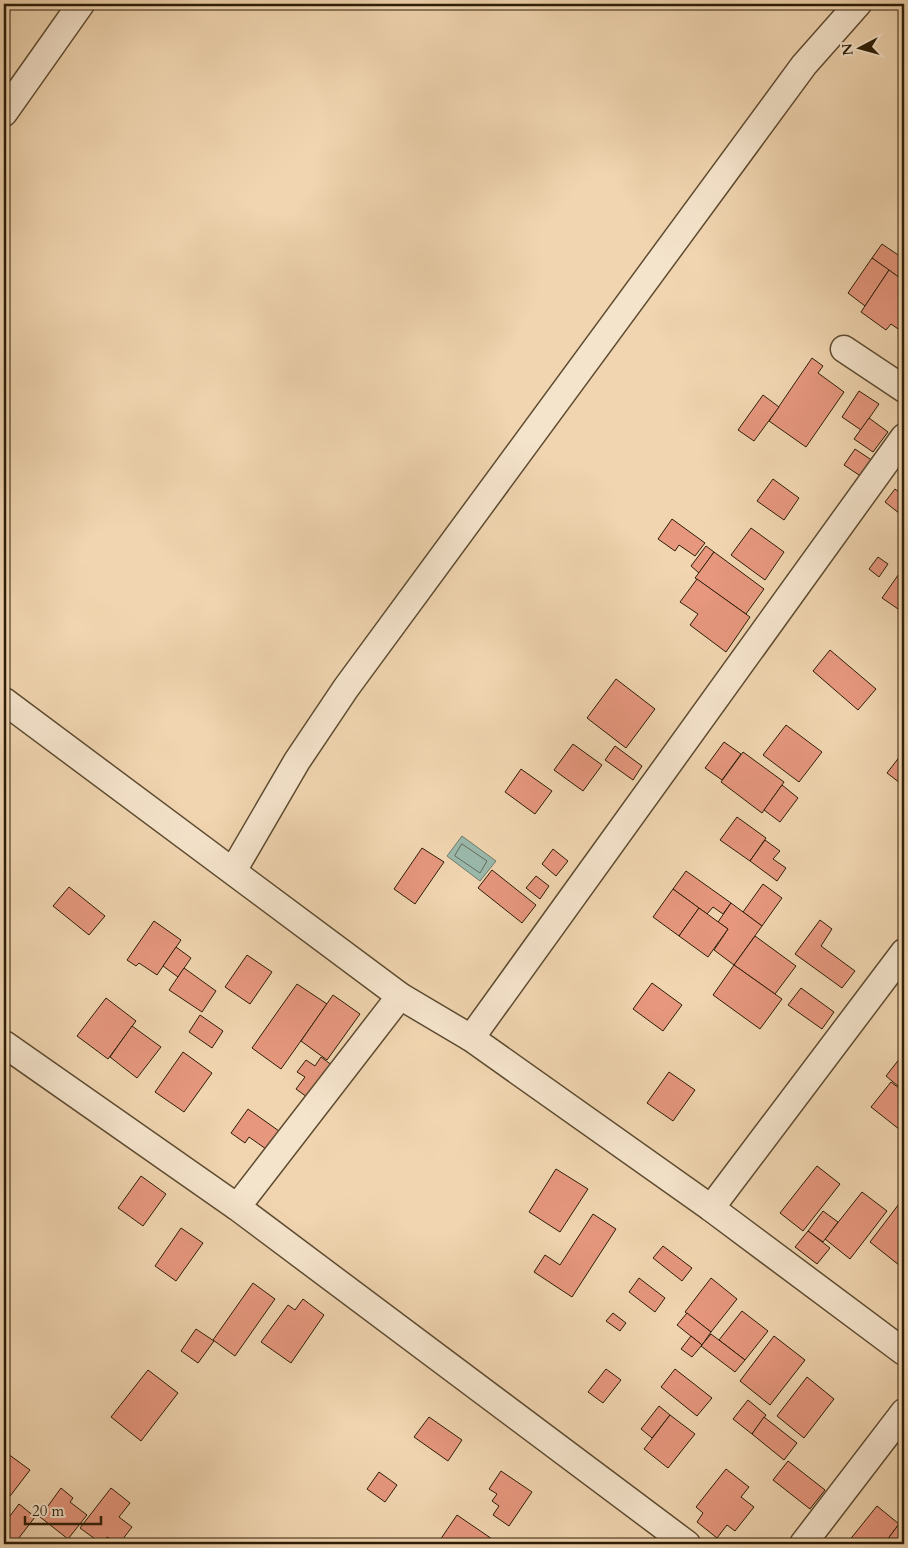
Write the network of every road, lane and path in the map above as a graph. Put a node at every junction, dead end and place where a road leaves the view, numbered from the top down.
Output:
1 (81, 4) edge
2 (858, 4) edge
3 (4, 113) edge
4 (844, 349) dead end
5 (904, 390) edge
6 (904, 437) edge
7 (4, 701) edge
8 (233, 871) junction
9 (904, 952) edge
10 (400, 996) junction
11 (471, 1038) junction
12 (4, 1044) edge
13 (237, 1208) junction
14 (711, 1208) junction
15 (904, 1352) edge
16 (904, 1412) edge
17 (687, 1544) edge
18 (805, 1544) edge

1 - 3 street
2 - 8 street
4 - 5 street
6 - 11 street
7 - 8 street
8 - 10 street
9 - 14 street
10 - 11 street
10 - 13 street
11 - 14 street
12 - 13 street
13 - 17 street
14 - 15 street
16 - 18 street

